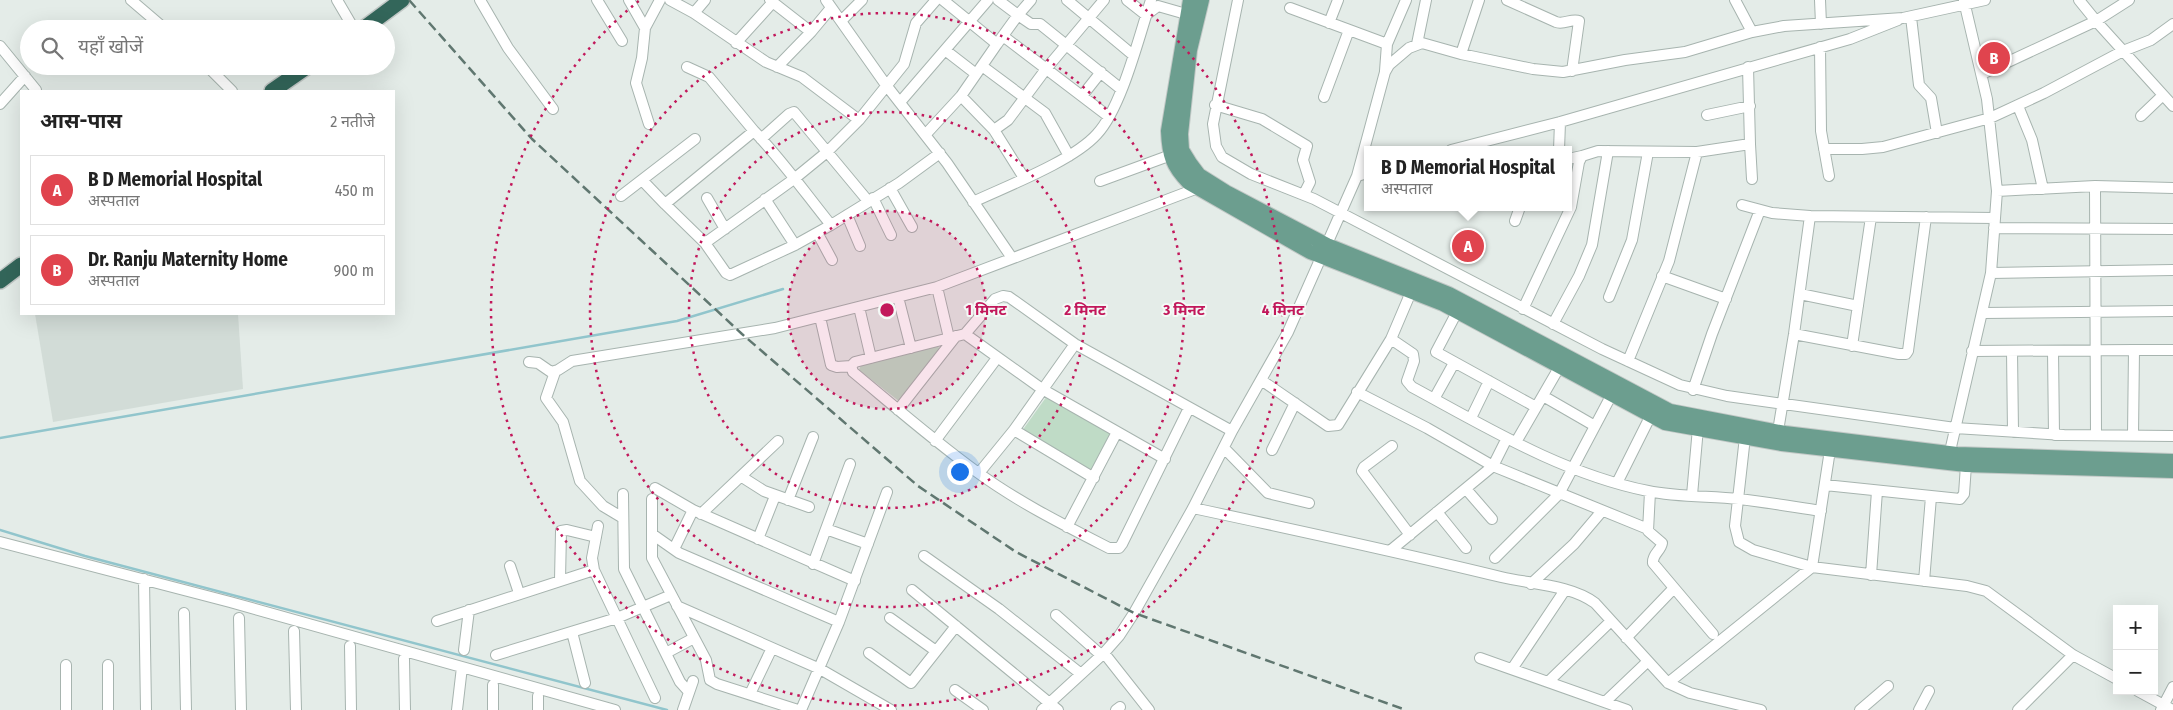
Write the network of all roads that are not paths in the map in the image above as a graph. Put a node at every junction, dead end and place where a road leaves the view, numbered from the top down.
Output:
1 (131, 0) edge
2 (337, 0) edge
3 (402, 0) edge
4 (480, 0) edge
5 (597, 0) edge
6 (628, 0) edge
7 (660, 0) edge
8 (670, 0) edge
9 (705, 0) edge
10 (862, 0) edge
11 (943, 0) edge
12 (988, 0) edge
13 (998, 0) edge
14 (1031, 0) edge
15 (1067, 0) edge
16 (1104, 0) edge
17 (1127, 0) edge
18 (1151, 0) edge
19 (1202, 0) edge
20 (1238, 0) edge
21 (1338, 0) edge
22 (1406, 0) edge
23 (1426, 0) edge
24 (1479, 0) edge
25 (1507, 0) edge
26 (1735, 0) edge
27 (1820, 0) edge
28 (1985, 0) edge
29 (2080, 0) edge
30 (2129, 0) edge
31 (772, 1) edge
32 (930, 2) edge
33 (1965, 3) edge
34 (829, 4) edge
35 (1188, 7) edge
36 (1290, 8) dead end
37 (694, 13) junction
38 (1018, 15) junction
39 (1146, 15) junction
40 (1907, 17) junction
41 (1089, 18) junction
42 (154, 20) edge
43 (349, 20) edge
44 (375, 20) edge
45 (842, 20) junction
46 (2096, 21) junction
47 (969, 22) junction
48 (1329, 22) junction
49 (1821, 24) junction
50 (2173, 24) edge
51 (645, 28) junction
52 (1349, 30) junction
53 (811, 32) junction
54 (1752, 32) junction
55 (1000, 40) junction
56 (622, 41) dead end
57 (736, 43) junction
58 (1387, 44) junction
59 (1417, 44) junction
60 (1067, 45) junction
61 (0, 46) edge
62 (1820, 47) junction
63 (945, 50) junction
64 (2123, 51) junction
65 (1461, 54) junction
66 (1133, 55) junction
67 (687, 67) dead end
68 (777, 67) junction
69 (1748, 67) junction
70 (1046, 69) junction
71 (20, 70) edge
72 (979, 70) junction
73 (1572, 71) junction
74 (1101, 72) junction
75 (1384, 72) junction
76 (1982, 74) junction
77 (216, 75) edge
78 (295, 75) edge
79 (25, 76) joint
80 (886, 85) junction
81 (1121, 89) junction
82 (36, 90) dead end
83 (231, 90) edge
84 (273, 90) edge
85 (2163, 95) junction
86 (961, 96) junction
87 (1082, 96) junction
88 (1324, 97) dead end
89 (1025, 98) junction
90 (901, 101) junction
91 (0, 104) edge
92 (1215, 105) junction
93 (1750, 106) junction
94 (2018, 106) junction
95 (2173, 106) edge
96 (553, 109) dead end
97 (1707, 115) dead end
98 (1108, 116) junction
99 (2141, 116) dead end
100 (1990, 118) junction
101 (859, 120) junction
102 (1560, 122) junction
103 (649, 124) dead end
104 (994, 130) junction
105 (1937, 133) junction
106 (926, 134) junction
107 (757, 135) junction
108 (695, 139) dead end
109 (1750, 144) junction
110 (1365, 146) edge
111 (1467, 146) edge
112 (1559, 146) edge
113 (1364, 149) edge
114 (1824, 149) junction
115 (1608, 151) junction
116 (828, 152) junction
117 (1648, 152) junction
118 (1697, 152) junction
119 (940, 153) junction
120 (1170, 155) junction
121 (1070, 156) junction
122 (1582, 156) junction
123 (1572, 158) edge
124 (1364, 173) edge
125 (1357, 176) junction
126 (1829, 176) dead end
127 (1024, 178) junction
128 (794, 179) junction
129 (1752, 179) dead end
130 (642, 180) junction
131 (1100, 181) dead end
132 (2094, 186) junction
133 (890, 188) junction
134 (1198, 188) junction
135 (2173, 188) edge
136 (2043, 189) junction
137 (1997, 191) junction
138 (1304, 194) junction
139 (622, 196) dead end
140 (707, 198) dead end
141 (765, 199) junction
142 (871, 200) junction
143 (1572, 201) edge
144 (973, 202) junction
145 (665, 204) junction
146 (1742, 205) dead end
147 (1760, 210) junction
148 (1519, 211) edge
149 (1569, 211) edge
150 (1341, 214) junction
151 (847, 215) junction
152 (1810, 216) junction
153 (1871, 216) junction
154 (1926, 217) junction
155 (1515, 221) dead end
156 (1995, 223) junction
157 (831, 225) junction
158 (912, 227) dead end
159 (2173, 228) edge
160 (725, 229) junction
161 (2096, 229) junction
162 (818, 234) junction
163 (891, 235) dead end
164 (706, 243) junction
165 (795, 245) junction
166 (860, 246) dead end
167 (1324, 251) junction
168 (1012, 258) junction
169 (832, 260) dead end
170 (20, 266) edge
171 (2095, 270) junction
172 (2173, 270) edge
173 (1991, 273) junction
174 (1662, 276) junction
175 (0, 281) edge
176 (937, 287) junction
177 (1411, 292) junction
178 (1800, 294) junction
179 (898, 297) junction
180 (1609, 297) dead end
181 (1726, 299) junction
182 (1858, 306) junction
183 (859, 307) junction
184 (1523, 309) junction
185 (2173, 311) edge
186 (1457, 312) junction
187 (2096, 312) junction
188 (1983, 313) junction
189 (820, 318) junction
190 (1553, 324) junction
191 (1794, 334) junction
192 (957, 336) junction
193 (1391, 339) junction
194 (1076, 344) junction
195 (1852, 346) junction
196 (910, 348) junction
197 (2134, 350) junction
198 (2173, 350) edge
199 (1972, 351) junction
200 (2012, 351) junction
201 (2053, 351) junction
202 (2095, 351) junction
203 (871, 358) junction
204 (997, 358) junction
205 (1628, 361) junction
206 (529, 362) dead end
207 (1454, 363) junction
208 (851, 366) junction
209 (1560, 366) junction
210 (555, 372) junction
211 (1261, 380) junction
212 (1489, 381) junction
213 (1042, 389) junction
214 (1693, 390) junction
215 (1357, 392) junction
216 (1612, 394) junction
217 (1542, 396) junction
218 (1434, 399) junction
219 (1296, 404) junction
220 (1782, 404) junction
221 (1536, 407) junction
222 (1190, 408) junction
223 (898, 410) junction
224 (1651, 415) junction
225 (1471, 418) junction
226 (1596, 426) junction
227 (1698, 428) junction
228 (1955, 428) junction
229 (1014, 430) junction
230 (1232, 431) junction
231 (1778, 431) junction
232 (1116, 432) junction
233 (2013, 432) junction
234 (2054, 435) junction
235 (2096, 435) junction
236 (2133, 435) junction
237 (813, 436) dead end
238 (2173, 436) edge
239 (1745, 437) junction
240 (1511, 440) junction
241 (778, 441) dead end
242 (936, 441) junction
243 (1392, 446) dead end
244 (1224, 448) junction
245 (1272, 450) dead end
246 (1830, 450) junction
247 (1948, 458) junction
248 (1165, 459) junction
249 (2173, 461) edge
250 (850, 464) dead end
251 (1493, 466) junction
252 (1966, 466) junction
253 (1573, 470) junction
254 (2173, 471) edge
255 (978, 473) junction
256 (742, 476) junction
257 (1094, 478) junction
258 (1617, 483) junction
259 (1825, 484) junction
260 (656, 488) dead end
261 (1466, 489) junction
262 (1877, 491) junction
263 (887, 492) dead end
264 (1650, 492) junction
265 (623, 494) dead end
266 (1559, 494) junction
267 (775, 496) junction
268 (1692, 496) junction
269 (1931, 497) junction
270 (652, 499) dead end
271 (1738, 499) junction
272 (788, 500) junction
273 (1309, 504) dead end
274 (809, 507) dead end
275 (1194, 508) junction
276 (1602, 511) junction
277 (1821, 511) junction
278 (697, 512) junction
279 (1437, 512) junction
280 (623, 518) junction
281 (1492, 519) dead end
282 (598, 526) dead end
283 (1067, 527) junction
284 (1648, 528) junction
285 (826, 529) junction
286 (652, 534) junction
287 (1410, 535) junction
288 (596, 537) junction
289 (758, 538) junction
290 (0, 542) edge
291 (868, 544) junction
292 (1466, 548) dead end
293 (674, 549) junction
294 (1391, 550) junction
295 (924, 556) dead end
296 (1495, 558) dead end
297 (813, 564) junction
298 (510, 566) dead end
299 (1812, 567) junction
300 (594, 570) junction
301 (1871, 575) junction
302 (144, 579) junction
303 (560, 580) junction
304 (855, 581) junction
305 (1924, 581) junction
306 (1531, 584) junction
307 (1674, 588) junction
308 (912, 590) dead end
309 (1565, 590) junction
310 (519, 593) junction
311 (670, 595) junction
312 (677, 606) junction
313 (643, 608) junction
314 (469, 610) junction
315 (184, 613) dead end
316 (1056, 615) dead end
317 (239, 618) dead end
318 (618, 618) junction
319 (890, 618) dead end
320 (437, 621) dead end
321 (1611, 621) junction
322 (839, 622) junction
323 (956, 626) junction
324 (294, 631) dead end
325 (572, 632) junction
326 (1713, 634) dead end
327 (694, 638) junction
328 (1626, 638) junction
329 (350, 646) dead end
330 (772, 648) junction
331 (464, 650) dead end
332 (936, 651) junction
333 (869, 652) dead end
334 (666, 653) junction
335 (1103, 654) junction
336 (496, 655) dead end
337 (2073, 655) junction
338 (1480, 658) dead end
339 (404, 659) dead end
340 (1647, 662) junction
341 (66, 665) dead end
342 (108, 665) dead end
343 (462, 667) junction
344 (820, 669) junction
345 (1512, 669) junction
346 (1081, 674) junction
347 (2113, 677) edge
348 (693, 681) dead end
349 (1548, 682) junction
350 (585, 683) dead end
351 (1668, 683) junction
352 (493, 685) dead end
353 (1888, 686) dead end
354 (2173, 687) edge
355 (955, 690) dead end
356 (1929, 690) dead end
357 (689, 692) junction
358 (750, 694) junction
359 (2145, 695) edge
360 (538, 696) dead end
361 (656, 698) dead end
362 (1605, 702) junction
363 (1054, 706) edge
364 (684, 708) edge
365 (2168, 708) edge
366 (66, 710) edge
367 (108, 710) edge
368 (146, 710) edge
369 (186, 710) edge
370 (241, 710) edge
371 (296, 710) edge
372 (350, 710) edge
373 (405, 710) edge
374 (457, 710) edge
375 (493, 710) edge
376 (538, 710) edge
377 (614, 710) edge
378 (800, 710) edge
379 (891, 710) edge
380 (983, 710) edge
381 (1042, 710) edge
382 (1149, 710) edge
383 (1627, 710) edge
384 (1761, 710) edge
385 (1860, 710) edge
386 (1918, 710) edge
387 (2018, 710) edge

1 - 42 street
2 - 43 street
3 - 44 highway
4 - 96 street
5 - 56 street
6 - 51 street
7 - 51 street
8 - 37 street
9 - 37 street
10 - 45 street
11 - 47 street
12 - 47 street
13 - 38 street
14 - 38 street
15 - 41 street
16 - 41 street
17 - 39 street
18 - 39 street
19 - 167 main road
20 - 92 street
21 - 48 street
22 - 58 street
23 - 59 street
24 - 65 street
25 - 73 street
26 - 54 street
27 - 49 street
28 - 33 street
29 - 46 street
30 - 46 street
31 - 53 street
31 - 57 street
32 - 80 street
33 - 40 street
33 - 76 street
34 - 45 street
34 - 53 street
35 - 39 street
35 - 120 main road
36 - 48 street
37 - 57 street
38 - 55 street
38 - 60 street
39 - 66 street
40 - 49 street
40 - 62 street
40 - 105 street
41 - 60 street
41 - 66 street
45 - 80 street
46 - 64 street
46 - 76 street
47 - 55 street
47 - 63 street
48 - 52 street
49 - 54 street
50 - 64 street
51 - 103 street
52 - 58 street
52 - 88 street
53 - 68 street
54 - 73 street
55 - 70 street
55 - 72 street
57 - 68 street
58 - 75 street
59 - 65 street
59 - 75 street
60 - 70 street
60 - 74 street
61 - 71 street
62 - 69 street
62 - 114 street
63 - 72 street
63 - 90 street
64 - 85 street
64 - 94 street
65 - 73 street
66 - 81 street
67 - 107 street
68 - 101 street
69 - 93 street
69 - 102 street
70 - 87 street
70 - 89 street
72 - 86 street
72 - 89 street
74 - 81 street
74 - 87 street
75 - 110 street
76 - 100 street
77 - 83 street
78 - 84 highway
79 - 82 street
79 - 91 street
80 - 90 street
80 - 101 street
81 - 98 street
85 - 95 street
85 - 99 street
86 - 104 street
86 - 106 street
87 - 98 street
89 - 104 street
89 - 121 street
90 - 106 street
92 - 138 street
92 - 138 street
93 - 97 street
93 - 109 street
94 - 100 street
94 - 136 street
98 - 121 street
100 - 105 street
100 - 137 street
101 - 116 street
102 - 111 street
102 - 112 street
104 - 127 street
105 - 114 street
106 - 119 street
107 - 116 street
107 - 128 street
107 - 145 street
108 - 130 street
109 - 118 street
109 - 129 street
113 - 125 street
114 - 126 street
115 - 117 street
115 - 122 street
115 - 190 street
116 - 128 street
116 - 142 street
117 - 118 street
117 - 180 street
118 - 174 street
119 - 133 street
119 - 144 street
120 - 131 street
120 - 134 main road
121 - 127 street
122 - 123 street
122 - 143 street
124 - 125 street
125 - 150 street
127 - 144 street
128 - 141 street
128 - 157 street
130 - 139 street
130 - 145 street
132 - 135 street
132 - 136 street
132 - 161 street
133 - 142 street
133 - 158 street
134 - 167 main road
134 - 168 street
136 - 137 street
137 - 156 street
138 - 150 street
140 - 160 street
141 - 160 street
141 - 165 street
142 - 151 street
142 - 163 street
144 - 168 street
145 - 164 street
146 - 147 street
147 - 152 street
147 - 181 street
148 - 155 street
149 - 184 street
150 - 167 street
150 - 184 street
151 - 157 street
151 - 166 street
152 - 153 street
152 - 178 street
153 - 154 street
153 - 182 street
154 - 156 street
154 - 195 street
156 - 161 street
156 - 173 street
157 - 162 street
159 - 161 street
160 - 164 street
161 - 171 street
162 - 165 street
162 - 169 street
164 - 165 street
167 - 177 main road
167 - 211 street
167 - 231 main road
168 - 176 street
170 - 175 highway
171 - 172 street
171 - 173 street
171 - 187 street
173 - 188 street
174 - 181 street
174 - 205 street
176 - 179 street
176 - 192 street
177 - 186 main road
177 - 193 street
178 - 182 street
178 - 191 street
179 - 183 street
179 - 196 street
181 - 214 street
182 - 195 street
183 - 189 street
183 - 203 street
184 - 190 street
185 - 187 street
186 - 207 street
186 - 209 main road
187 - 188 street
187 - 202 street
188 - 199 street
189 - 208 street
189 - 210 street
190 - 205 street
191 - 195 street
191 - 220 street
192 - 194 street
192 - 196 street
192 - 204 street
192 - 223 street
193 - 215 street
193 - 218 street
194 - 213 street
194 - 222 street
196 - 203 street
197 - 198 street
197 - 202 street
197 - 236 street
199 - 200 street
199 - 228 street
200 - 201 street
200 - 233 street
201 - 202 street
201 - 234 street
202 - 235 street
203 - 208 street
204 - 213 street
204 - 242 street
205 - 214 street
206 - 210 street
207 - 212 street
207 - 218 street
208 - 223 street
209 - 216 main road
209 - 217 street
210 - 280 street
211 - 219 street
211 - 230 street
212 - 221 street
212 - 225 street
213 - 229 street
213 - 232 street
214 - 220 street
215 - 219 street
215 - 251 street
216 - 224 main road
216 - 226 street
217 - 221 street
217 - 226 street
218 - 225 street
219 - 245 street
220 - 228 street
220 - 231 street
221 - 240 street
222 - 230 street
222 - 248 street
223 - 242 street
224 - 227 main road
224 - 258 street
225 - 240 street
226 - 253 street
227 - 239 main road
227 - 268 street
228 - 233 street
228 - 247 street
229 - 255 street
229 - 257 street
230 - 244 street
231 - 247 main road
232 - 248 street
232 - 257 street
233 - 234 street
234 - 235 street
235 - 236 street
236 - 238 street
237 - 272 street
239 - 246 main road
239 - 271 street
240 - 251 street
240 - 253 street
241 - 256 street
242 - 255 street
243 - 287 street
244 - 273 street
244 - 275 street
246 - 247 main road
246 - 259 street
247 - 249 main road
247 - 252 main road
248 - 283 street
250 - 285 street
251 - 261 street
251 - 266 street
252 - 254 main road
252 - 269 street
253 - 258 street
253 - 266 street
255 - 283 street
256 - 267 street
256 - 278 street
257 - 283 street
258 - 264 street
259 - 262 street
259 - 277 street
260 - 278 street
261 - 279 street
261 - 281 street
262 - 269 street
262 - 301 street
263 - 291 street
264 - 268 street
264 - 284 street
265 - 280 street
266 - 276 street
266 - 296 street
267 - 272 street
267 - 289 street
268 - 271 street
269 - 305 street
270 - 286 street
271 - 277 street
271 - 299 street
272 - 274 street
275 - 294 street
275 - 335 street
276 - 284 street
276 - 306 street
277 - 299 street
278 - 289 street
278 - 293 street
279 - 287 street
279 - 292 street
280 - 313 street
282 - 288 street
284 - 307 street
285 - 291 street
285 - 297 street
286 - 293 street
286 - 311 street
287 - 294 street
288 - 300 street
288 - 303 street
289 - 297 street
290 - 302 street
291 - 304 street
293 - 322 street
294 - 306 street
295 - 346 street
297 - 304 street
298 - 310 street
299 - 301 street
299 - 351 street
300 - 303 street
300 - 318 street
301 - 305 street
302 - 343 street
302 - 368 street
303 - 310 street
304 - 322 street
305 - 337 street
306 - 309 street
307 - 326 street
307 - 328 street
308 - 323 street
309 - 321 street
309 - 345 street
310 - 314 street
311 - 312 street
311 - 313 street
312 - 327 street
312 - 330 street
313 - 318 street
313 - 334 street
314 - 320 street
314 - 331 street
315 - 369 street
316 - 335 street
317 - 370 street
318 - 325 street
318 - 361 street
319 - 332 street
321 - 328 street
321 - 349 street
322 - 344 street
323 - 332 street
323 - 363 street
324 - 371 street
325 - 336 street
325 - 350 street
327 - 334 street
327 - 358 street
328 - 340 street
329 - 372 street
330 - 344 street
330 - 358 street
332 - 333 street
334 - 357 street
335 - 346 street
335 - 382 street
337 - 347 street
337 - 387 street
338 - 345 street
339 - 373 street
340 - 351 street
340 - 362 street
341 - 366 street
342 - 367 street
343 - 374 street
343 - 377 street
344 - 378 street
344 - 379 street
345 - 349 street
346 - 363 street
348 - 357 street
349 - 362 street
351 - 384 street
352 - 375 street
353 - 385 street
354 - 365 street
355 - 380 street
356 - 386 street
357 - 364 street
358 - 378 street
359 - 365 street
360 - 376 street
362 - 383 street
363 - 381 street

